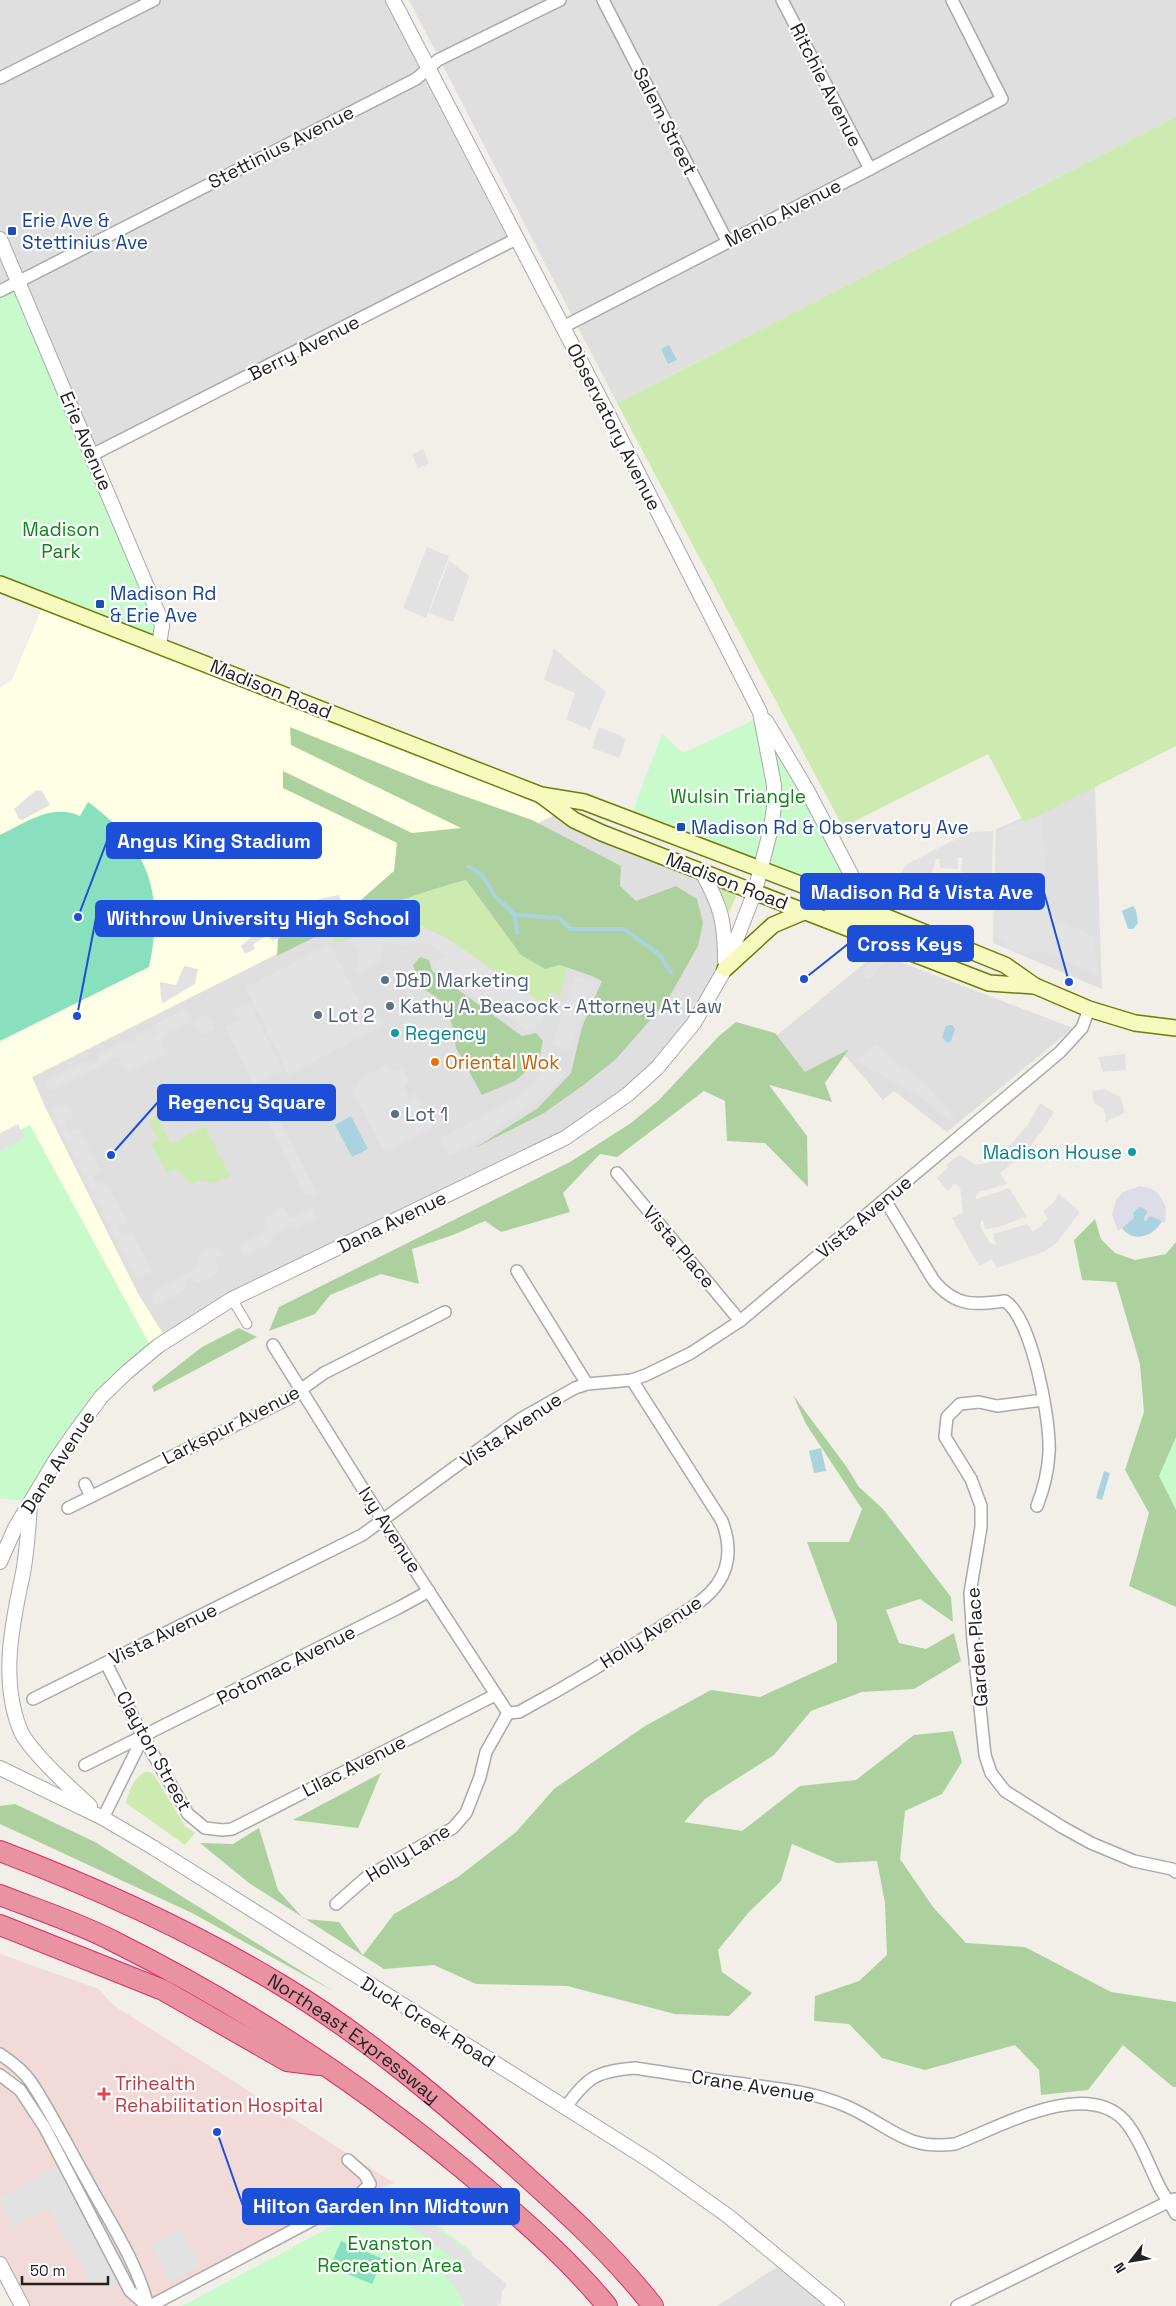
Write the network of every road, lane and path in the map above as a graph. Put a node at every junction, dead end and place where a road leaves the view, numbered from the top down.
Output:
1 (154, 0) edge
2 (392, 0) edge
3 (560, 0) edge
4 (603, 0) edge
5 (782, 0) edge
6 (952, 0) edge
7 (429, 68) junction
8 (0, 78) edge
9 (870, 169) junction
10 (0, 239) edge
11 (516, 240) junction
12 (727, 241) junction
13 (18, 282) junction
14 (0, 291) edge
15 (563, 327) junction
16 (92, 455) junction
17 (0, 584) edge
18 (159, 645) junction
19 (760, 712) junction
20 (541, 795) junction
21 (761, 869) junction
22 (702, 872) junction
23 (755, 891) junction
24 (806, 911) junction
25 (884, 916) junction
26 (922, 931) junction
27 (725, 969) junction
28 (1035, 986) junction
29 (1089, 1008) junction
30 (1176, 1028) edge
31 (617, 1173) dead end
32 (885, 1200) junction
33 (517, 1271) dead end
34 (232, 1299) junction
35 (445, 1312) dead end
36 (740, 1321) junction
37 (247, 1324) dead end
38 (273, 1345) dead end
39 (632, 1380) junction
40 (587, 1384) junction
41 (300, 1390) junction
42 (1043, 1400) junction
43 (85, 1484) dead end
44 (91, 1496) junction
45 (31, 1502) junction
46 (1037, 1506) dead end
47 (68, 1508) dead end
48 (383, 1521) junction
49 (0, 1562) edge
50 (429, 1591) junction
51 (106, 1663) junction
52 (495, 1695) junction
53 (33, 1699) dead end
54 (508, 1713) junction
55 (143, 1737) junction
56 (84, 1765) dead end
57 (0, 1768) edge
58 (103, 1818) junction
59 (211, 1830) joint
60 (0, 1851) edge
61 (1176, 1872) edge
62 (0, 1895) edge
63 (336, 1904) dead end
64 (0, 1925) edge
65 (0, 2054) edge
66 (322, 2065) junction
67 (0, 2075) edge
68 (566, 2107) junction
69 (348, 2160) dead end
70 (1172, 2200) edge
71 (1176, 2214) edge
72 (0, 2264) edge
73 (22, 2306) edge
74 (148, 2306) edge
75 (607, 2306) edge
76 (653, 2306) edge
77 (837, 2306) edge
78 (957, 2306) edge

1 - 8 street
2 - 7 street, Observatory Avenue
3 - 7 street, Stettinius Avenue
4 - 12 street, Salem Street
5 - 9 street, Ritchie Avenue
6 - 9 street, Menlo Avenue
7 - 11 street, Observatory Avenue
7 - 13 street, Stettinius Avenue
9 - 12 street, Menlo Avenue
10 - 13 street, Erie Avenue
11 - 15 street, Observatory Avenue
11 - 16 street, Berry Avenue
12 - 15 street, Menlo Avenue
13 - 14 street, Stettinius Avenue
13 - 16 street, Erie Avenue
15 - 19 street, Observatory Avenue
16 - 18 street, Erie Avenue
17 - 18 main road, Madison Road
18 - 20 main road, Madison Road
19 - 21 street, Observatory Avenue
19 - 25 street
20 - 21 main road, Madison Road
20 - 22 main road, Madison Road
21 - 23 street, Dana Avenue
21 - 25 main road, Madison Road
22 - 23 main road, Madison Road
22 - 27 street
23 - 24 main road, Madison Road
23 - 26 main road
23 - 27 street, Dana Avenue
24 - 27 main road
24 - 28 main road, Madison Road
25 - 26 main road, Madison Road
26 - 28 main road, Madison Road
27 - 34 street, Dana Avenue
28 - 29 main road, Madison Road
29 - 30 main road, Madison Road
29 - 32 street, Vista Avenue
31 - 36 street, Vista Place
32 - 36 street, Vista Avenue
32 - 42 street
33 - 40 street
34 - 37 street
34 - 45 street, Dana Avenue
35 - 41 street, Larkspur Avenue
36 - 39 street, Vista Avenue
38 - 41 street, Ivy Avenue
39 - 40 street, Vista Avenue
39 - 54 street, Holly Avenue
40 - 48 street, Vista Avenue
41 - 44 street, Larkspur Avenue
41 - 48 street, Ivy Avenue
42 - 46 street
42 - 61 street, Garden Place
43 - 44 street
44 - 47 street, Larkspur Avenue
45 - 49 street, Dana Avenue
45 - 58 street
48 - 50 street, Ivy Avenue
48 - 51 street, Vista Avenue
50 - 52 street, Ivy Avenue
50 - 55 street, Potomac Avenue
51 - 53 street, Vista Avenue
51 - 55 street, Clayton Street
52 - 54 street, Ivy Avenue
52 - 59 street, Lilac Avenue
54 - 63 street, Holly Lane
55 - 56 street, Potomac Avenue
55 - 58 street
55 - 59 street, Clayton Street
57 - 58 street, Duck Creek Road
58 - 68 street, Duck Creek Road
60 - 76 highway, Northeast Expressway
62 - 66 highway, Northeast Expressway
64 - 66 highway
65 - 74 street
66 - 75 highway, Northeast Expressway
67 - 74 street
68 - 70 street, Crane Avenue
68 - 77 street, Duck Creek Road
69 - 74 street
70 - 71 street, Crane Avenue
70 - 78 street
72 - 73 street

